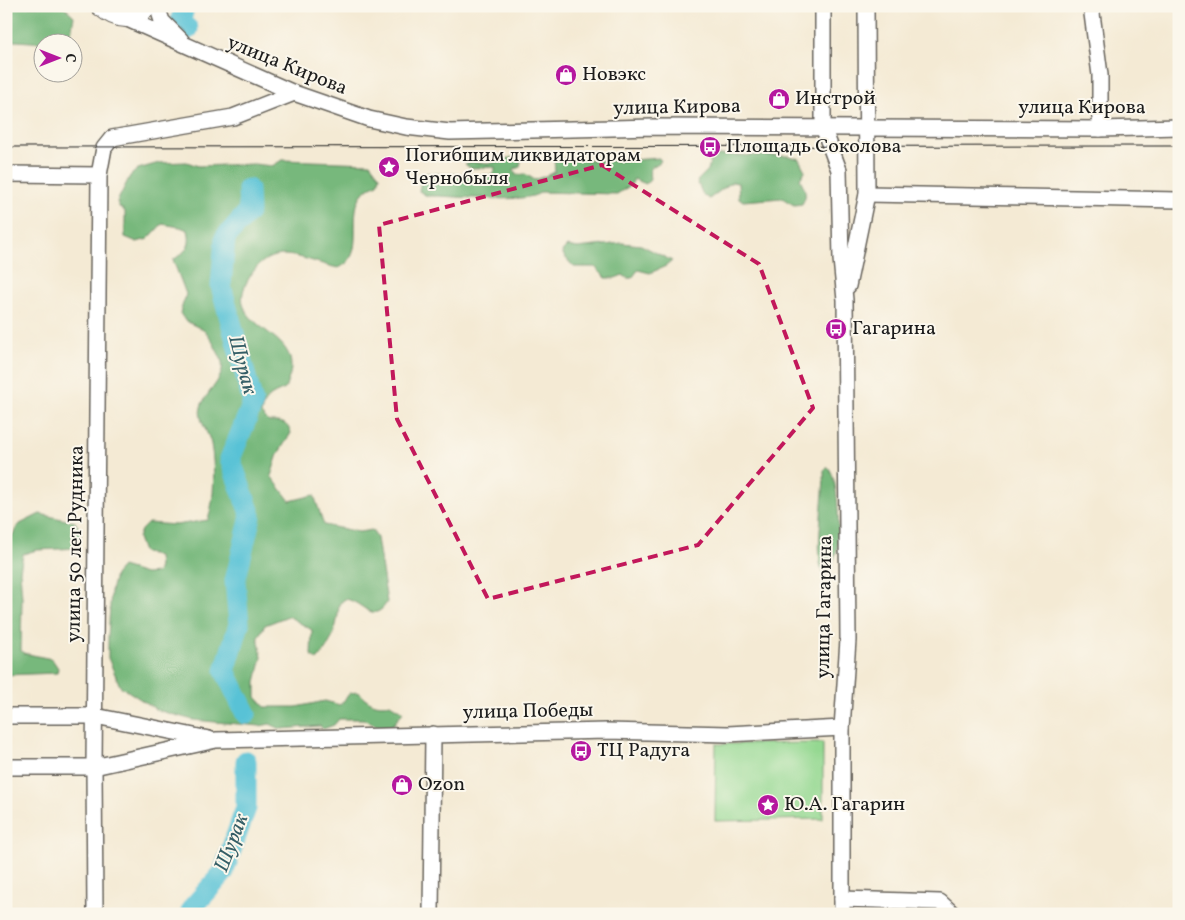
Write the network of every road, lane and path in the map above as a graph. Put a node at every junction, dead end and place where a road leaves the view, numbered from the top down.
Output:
1 (101, 6) edge
2 (147, 6) edge
3 (157, 6) edge
4 (823, 6) edge
5 (866, 6) edge
6 (1091, 6) edge
7 (125, 18) junction
8 (189, 48) junction
9 (294, 93) junction
10 (823, 127) junction
11 (1179, 127) edge
12 (866, 128) junction
13 (1100, 129) junction
14 (6, 174) edge
15 (99, 175) junction
16 (866, 194) junction
17 (1179, 200) edge
18 (845, 300) junction
19 (6, 716) edge
20 (95, 716) junction
21 (842, 728) junction
22 (433, 734) junction
23 (216, 740) junction
24 (6, 767) edge
25 (94, 767) junction
26 (842, 906) edge
27 (95, 914) edge
28 (431, 914) edge
29 (953, 914) edge

1 - 7 main road
2 - 7 main road
3 - 8 street
4 - 10 street, улица Гагарина
5 - 12 street, улица Гагарина
6 - 13 street
7 - 8 street, улица Кирова
8 - 9 street, улица Кирова
9 - 10 street, улица Кирова
9 - 15 street, улица 50 лет Рудника
10 - 12 street, улица Кирова
10 - 18 street, улица Гагарина
11 - 13 street, улица Кирова
12 - 13 street, улица Кирова
12 - 16 street, улица Гагарина
14 - 15 street
15 - 20 street, улица 50 лет Рудника
16 - 17 street
16 - 18 street, улица Гагарина
18 - 21 street, улица Гагарина
19 - 20 street, улица Победы
20 - 23 street, улица Победы
20 - 25 street, улица 50 лет Рудника
21 - 22 street, улица Победы
21 - 26 street, улица Гагарина
22 - 23 street, улица Победы
22 - 28 street
23 - 25 street, улица Победы
24 - 25 street, улица Победы
25 - 27 street, улица 50 лет Рудника
26 - 29 street

